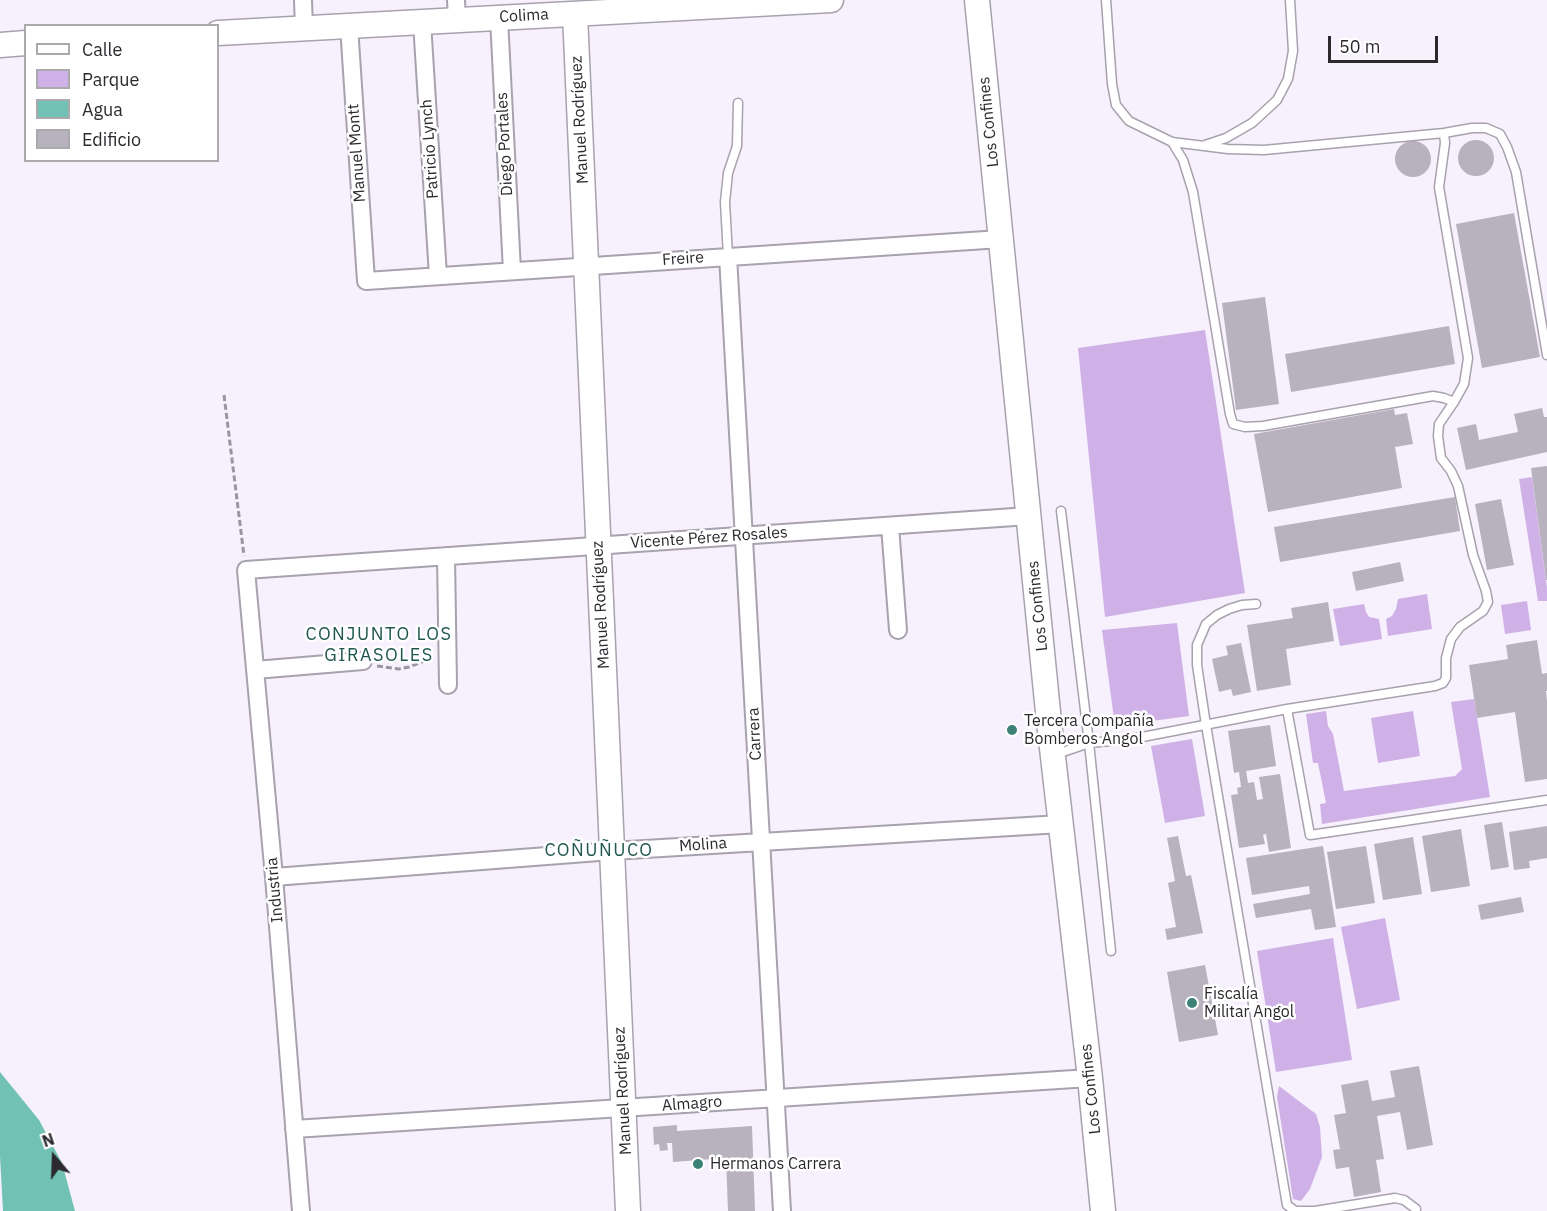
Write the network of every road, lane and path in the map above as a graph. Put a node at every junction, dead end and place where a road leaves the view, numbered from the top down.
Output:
1 (303, 0) edge
2 (831, 0) edge
3 (977, 0) edge
4 (1106, 0) edge
5 (1290, 0) edge
6 (693, 4) edge
7 (575, 7) edge
8 (457, 10) edge
9 (499, 18) junction
10 (422, 22) junction
11 (349, 26) junction
12 (304, 28) junction
13 (219, 33) edge
14 (24, 43) edge
15 (0, 45) edge
16 (738, 103) dead end
17 (1444, 133) junction
18 (1172, 142) junction
19 (1201, 146) junction
20 (1001, 239) junction
21 (728, 256) junction
22 (586, 266) junction
23 (512, 271) junction
24 (438, 276) junction
25 (366, 281) joint
26 (1547, 355) edge
27 (224, 395) dead end
28 (1454, 402) junction
29 (1061, 511) dead end
30 (1029, 516) junction
31 (890, 526) junction
32 (744, 536) junction
33 (599, 546) junction
34 (446, 556) junction
35 (246, 570) junction
36 (1256, 604) dead end
37 (897, 630) dead end
38 (448, 647) junction
39 (363, 660) joint
40 (255, 670) junction
41 (448, 686) dead end
42 (1287, 710) junction
43 (1206, 725) junction
44 (1089, 743) junction
45 (1053, 755) junction
46 (1547, 800) edge
47 (1061, 824) junction
48 (761, 842) junction
49 (612, 851) junction
50 (274, 877) junction
51 (1111, 951) dead end
52 (1090, 1078) junction
53 (776, 1099) junction
54 (623, 1108) junction
55 (294, 1129) junction
56 (1416, 1209) dead end
57 (301, 1211) edge
58 (628, 1211) edge
59 (782, 1211) edge
60 (1103, 1211) edge
61 (1314, 1211) edge

1 - 12 street
2 - 6 main road, Colima
3 - 20 main road, Los Confines
4 - 18 lane
5 - 19 lane
6 - 7 main road, Colima
7 - 9 main road, Colima
7 - 22 main road, Manuel Rodríguez
8 - 9 main road, Colima
8 - 10 main road, Colima
9 - 23 street, Diego Portales
10 - 11 main road, Colima
10 - 24 street, Patricio Lynch
11 - 12 main road, Colima
11 - 25 street, Manuel Montt
12 - 13 main road, Colima
14 - 15 main road
16 - 21 lane
17 - 19 lane
17 - 26 lane
17 - 28 lane
18 - 19 lane
18 - 28 lane
20 - 21 street, Freire
20 - 30 main road, Los Confines
21 - 22 street, Freire
21 - 32 street, Carrera
22 - 23 street, Freire
22 - 33 main road, Manuel Rodríguez
23 - 24 street, Freire
24 - 25 street, Freire
27 - 35 path
28 - 42 lane
29 - 44 lane
30 - 31 street, Vicente Pérez Rosales
30 - 45 main road, Los Confines
31 - 32 street, Vicente Pérez Rosales
31 - 37 street
32 - 33 street, Vicente Pérez Rosales
32 - 48 street, Carrera
33 - 34 street, Vicente Pérez Rosales
33 - 49 main road, Manuel Rodríguez
34 - 35 street, Vicente Pérez Rosales
34 - 38 street
35 - 40 street, Industria
36 - 43 lane
38 - 39 path
38 - 41 street
39 - 40 street
40 - 50 street, Industria
42 - 43 lane
42 - 46 lane
43 - 44 lane
43 - 61 lane
44 - 45 lane
44 - 51 lane
45 - 47 main road, Los Confines
47 - 48 street, Molina
47 - 52 main road, Los Confines
48 - 49 street, Molina
48 - 53 street, Carrera
49 - 50 street, Molina
49 - 54 main road, Manuel Rodríguez
50 - 55 street, Industria
52 - 53 street, Almagro
52 - 60 main road, Los Confines
53 - 54 street, Almagro
53 - 59 street, Carrera
54 - 55 street, Almagro
54 - 58 main road, Manuel Rodríguez
55 - 57 street, Industria
56 - 61 lane

